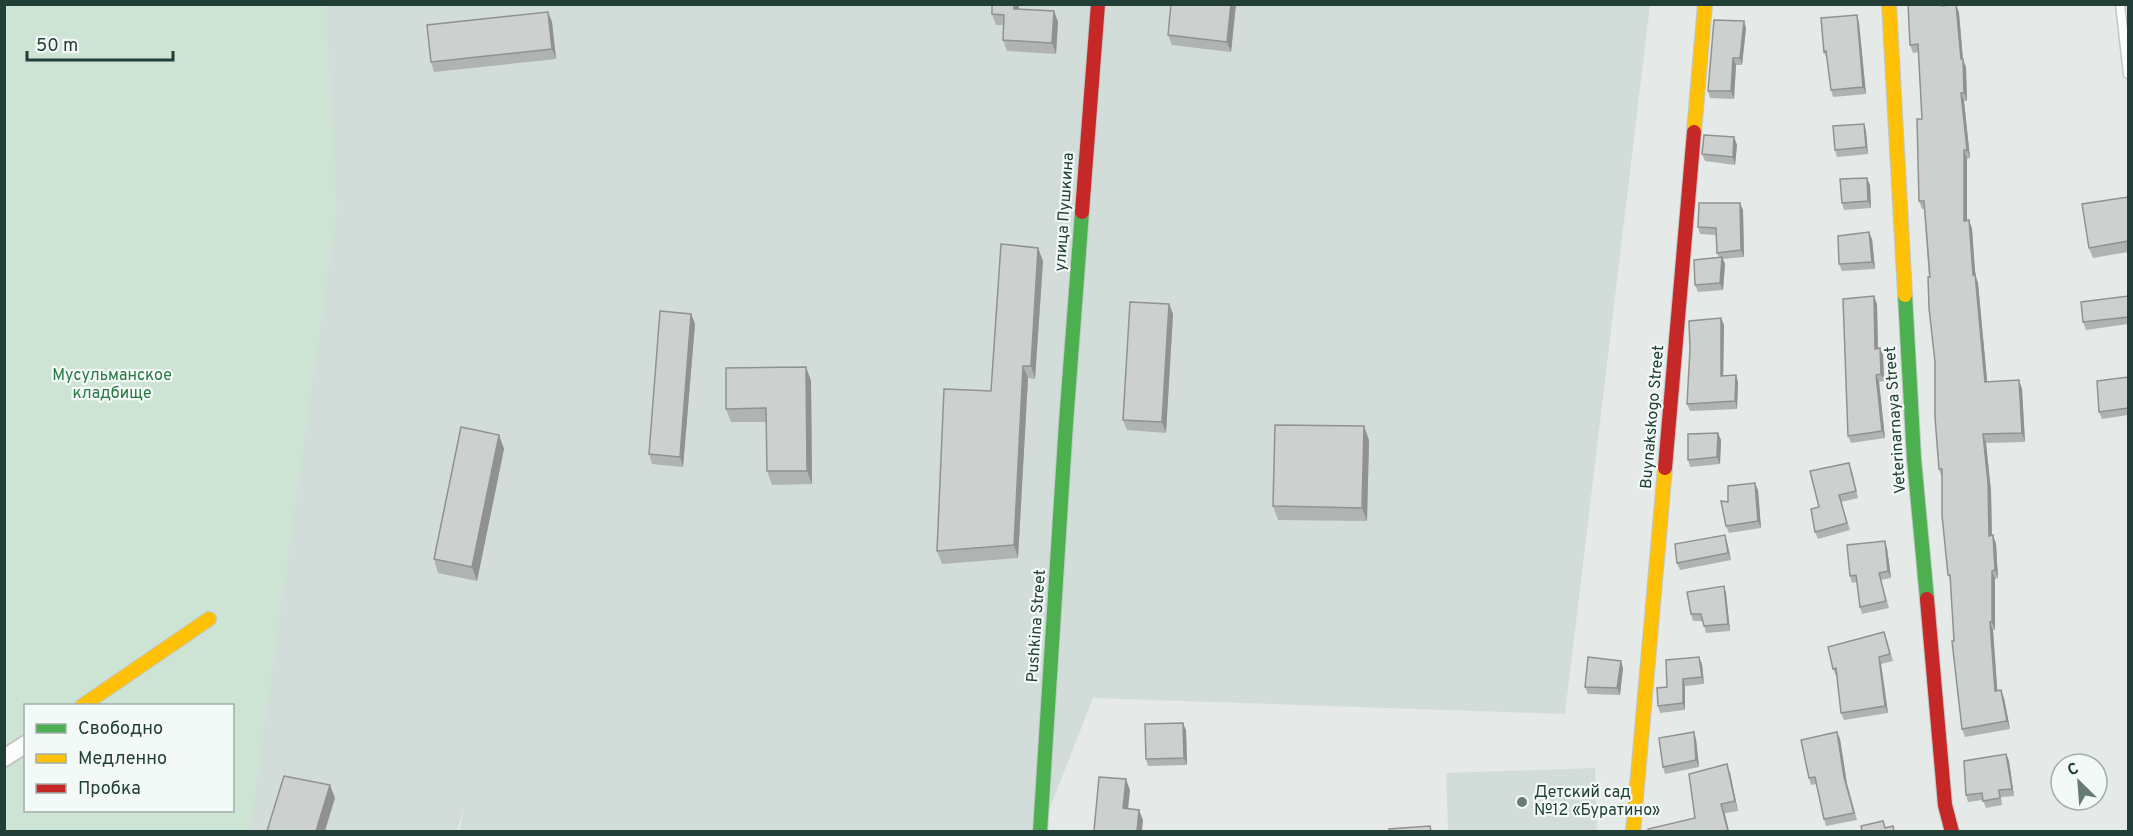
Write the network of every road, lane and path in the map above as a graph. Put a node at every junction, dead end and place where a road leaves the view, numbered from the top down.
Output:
1 (1098, 4) edge
2 (1705, 4) edge
3 (1889, 4) edge
4 (2120, 4) edge
5 (2128, 74) edge
6 (209, 619) dead end
7 (83, 704) edge
8 (24, 745) edge
9 (4, 758) edge
10 (1040, 831) edge
11 (1633, 831) edge
12 (1952, 831) edge

1 - 10 street, Pushkina Street
2 - 11 street, Buynakskogo Street
3 - 12 street, Veterinarnaya Street
4 - 5 lane
6 - 7 street
8 - 9 street

